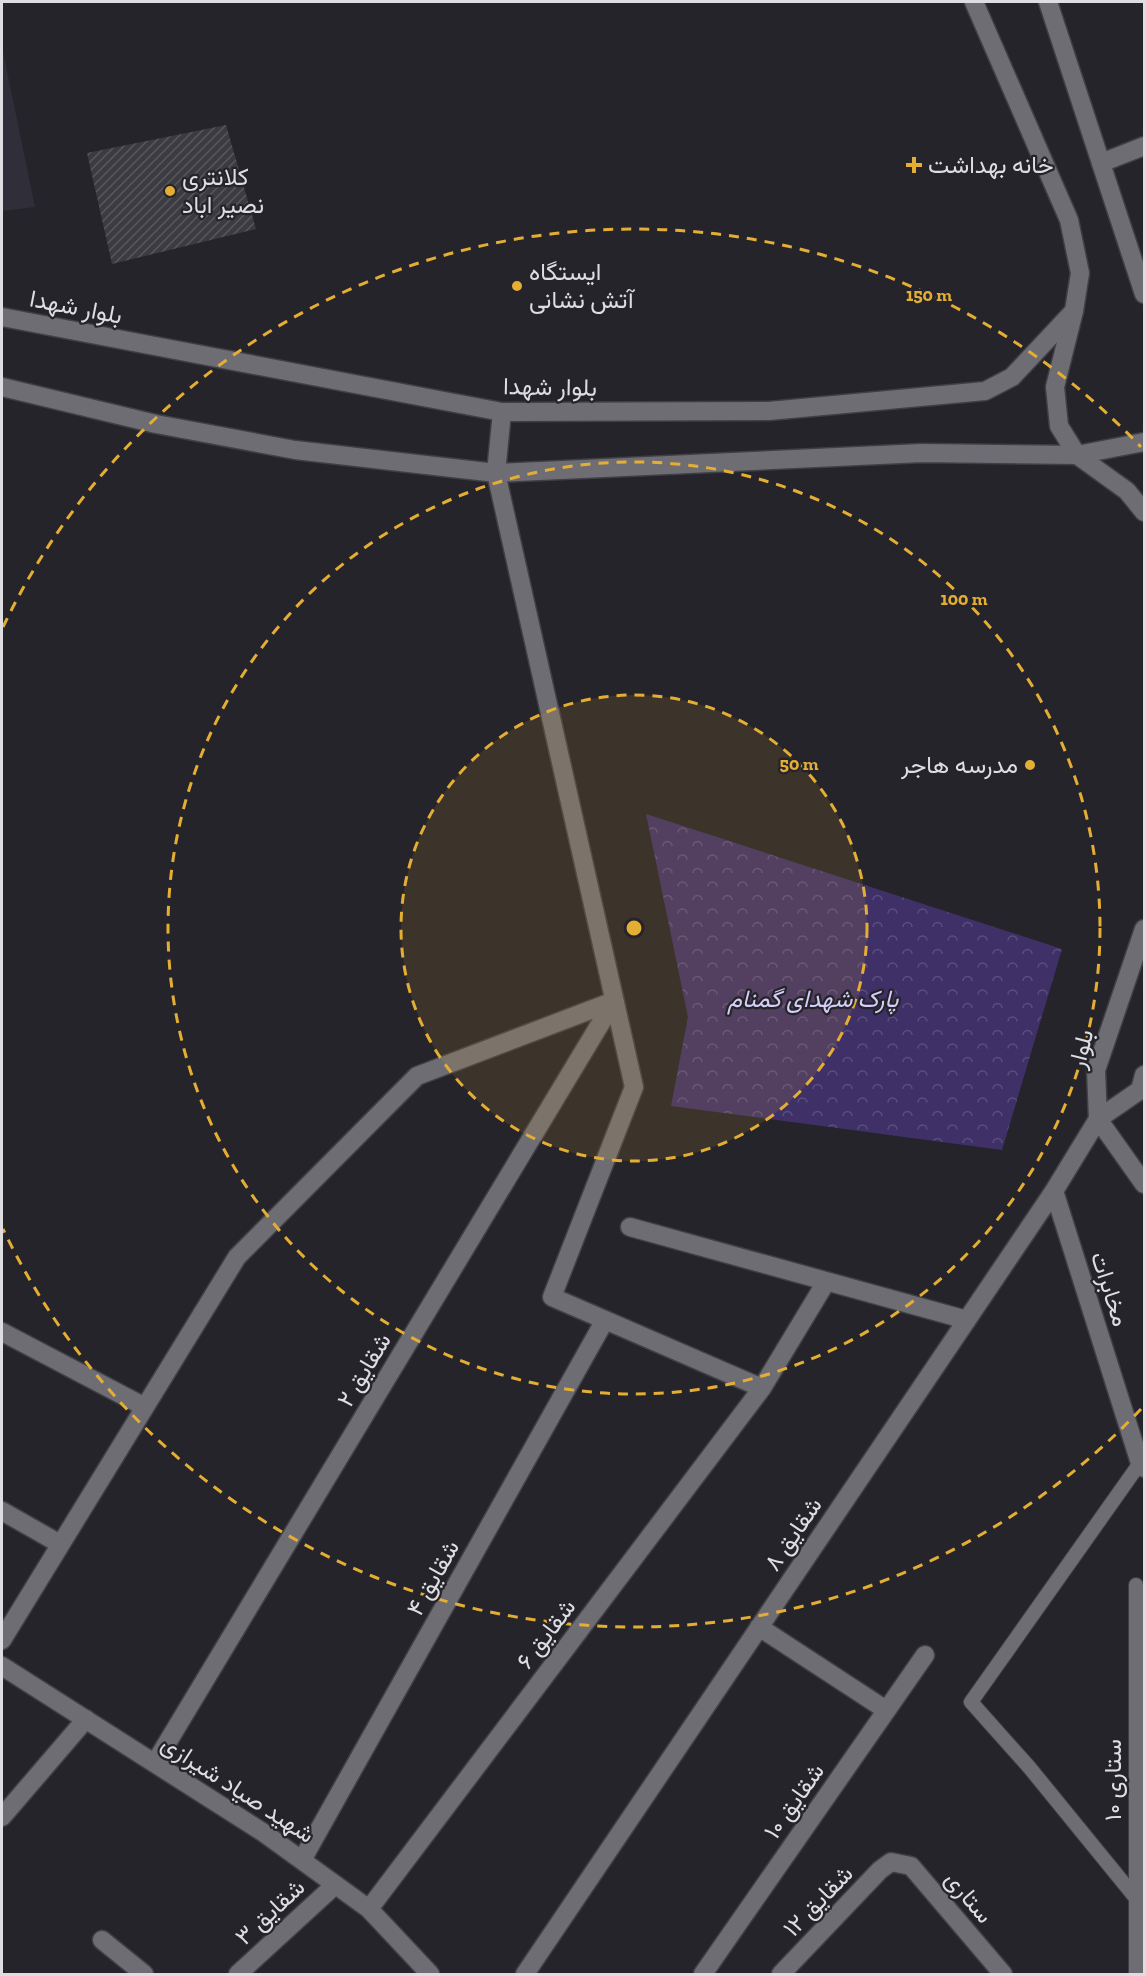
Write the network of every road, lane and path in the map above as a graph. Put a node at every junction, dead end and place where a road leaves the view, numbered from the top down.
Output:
1 (974, 2) edge
2 (1048, 2) edge
3 (1144, 146) edge
4 (1101, 163) junction
5 (1144, 294) edge
6 (1074, 311) junction
7 (2, 317) edge
8 (2, 387) edge
9 (502, 412) junction
10 (1144, 442) edge
11 (1077, 455) junction
12 (496, 473) junction
13 (1144, 512) edge
14 (1144, 929) edge
15 (614, 1001) junction
16 (1144, 1075) edge
17 (1098, 1119) junction
18 (1144, 1184) edge
19 (1054, 1191) junction
20 (630, 1227) dead end
21 (826, 1282) junction
22 (605, 1320) junction
23 (967, 1320) junction
24 (2, 1332) edge
25 (762, 1388) junction
26 (145, 1407) junction
27 (1142, 1465) edge
28 (2, 1510) edge
29 (60, 1544) junction
30 (1136, 1585) dead end
31 (759, 1627) junction
32 (2, 1640) edge
33 (925, 1655) dead end
34 (2, 1666) edge
35 (886, 1710) junction
36 (86, 1719) junction
37 (155, 1763) junction
38 (2, 1817) edge
39 (302, 1860) junction
40 (891, 1862) joint
41 (335, 1885) junction
42 (1144, 1908) edge
43 (369, 1909) junction
44 (102, 1940) dead end
45 (144, 1974) edge
46 (238, 1974) edge
47 (430, 1974) edge
48 (525, 1974) edge
49 (703, 1974) edge
50 (781, 1974) edge
51 (1003, 1974) edge
52 (1136, 1974) edge

1 - 6 street
2 - 4 street
3 - 4 street
4 - 5 street
6 - 9 street, بلوار شهدا
6 - 11 street
7 - 9 street, بلوار شهدا
8 - 12 street
9 - 12 street
10 - 11 street
11 - 12 street
11 - 13 street
12 - 15 street
14 - 17 street, بلوار
15 - 22 street
15 - 26 street
15 - 37 street, شقایق ۲
16 - 17 street
17 - 18 street
17 - 19 street, شقایق ۸
19 - 23 street, شقایق ۸
19 - 27 street, مخابرات
20 - 21 street
21 - 23 street
21 - 25 street
22 - 25 street
22 - 39 street, شقایق ۴
23 - 31 street, شقایق ۸
24 - 26 street
25 - 43 street, شقایق ۶
26 - 29 street
27 - 42 lane
28 - 29 street
29 - 32 street
30 - 52 lane, ستاری ۱۰
31 - 35 street
31 - 48 street, شقایق ۸
33 - 35 street, شقایق ۱۰
34 - 36 street, شهید صیاد شیرازی
35 - 49 street, شقایق ۱۰
36 - 37 street, شهید صیاد شیرازی
36 - 38 street
37 - 39 street, شهید صیاد شیرازی
39 - 41 street, شهید صیاد شیرازی
40 - 50 street, شقایق ۱۲
40 - 51 street, ستاری
41 - 43 street, شهید صیاد شیرازی
41 - 46 street, شقایق ۳
43 - 47 street, شهید صیاد شیرازی
44 - 45 street

